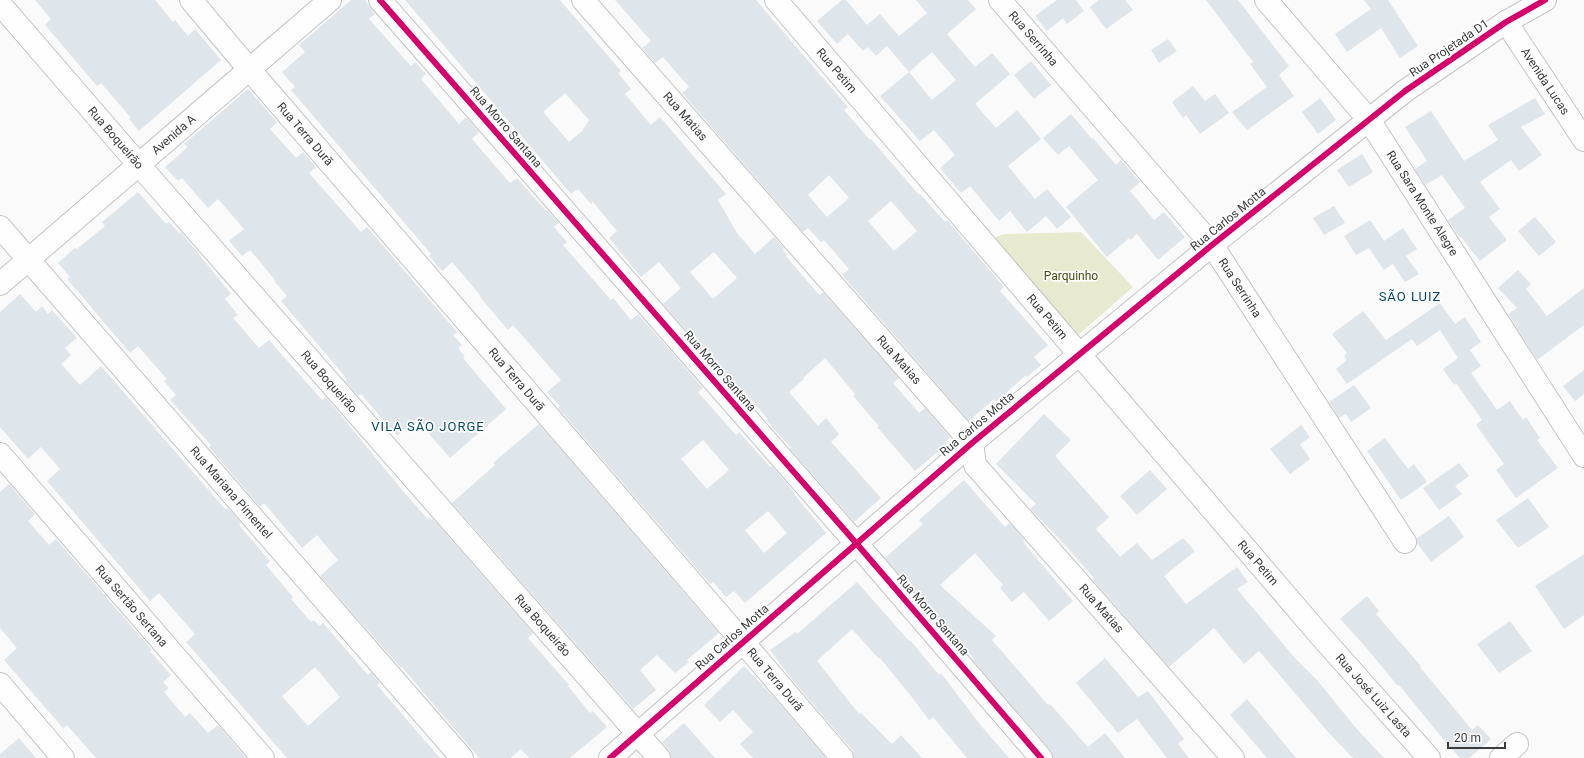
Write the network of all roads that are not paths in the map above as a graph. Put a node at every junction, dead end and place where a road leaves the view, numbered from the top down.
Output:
1 (191, 0) edge
2 (330, 0) edge
3 (380, 0) edge
4 (583, 0) edge
5 (776, 0) edge
6 (1000, 0) edge
7 (1266, 0) edge
8 (1545, 0) edge
9 (0, 4) edge
10 (1506, 22) junction
11 (249, 70) junction
12 (1369, 120) junction
13 (1583, 138) edge
14 (138, 165) junction
15 (0, 227) edge
16 (1212, 245) junction
17 (28, 260) junction
18 (0, 284) edge
19 (1080, 354) junction
20 (972, 443) junction
21 (0, 454) edge
22 (1584, 456) edge
23 (1405, 542) dead end
24 (856, 543) junction
25 (1318, 633) joint
26 (744, 642) junction
27 (0, 684) edge
28 (639, 734) junction
29 (63, 758) edge
30 (263, 758) edge
31 (462, 758) edge
32 (610, 758) edge
33 (659, 758) edge
34 (842, 758) edge
35 (1041, 758) edge
36 (1233, 758) edge
37 (1429, 758) edge

1 - 11 street, Rua Terra Durã
2 - 11 street, Avenida A
3 - 24 street, Rua Morro Santana
4 - 20 street, Rua Matias
5 - 19 street, Rua Petim
6 - 16 street, Rua Serrinha
7 - 12 street, Rua Sara Monte Alegre
8 - 10 street, Rua Projetada D1
9 - 14 street, Rua Boqueirão
10 - 12 street, Rua Projetada D1
10 - 13 street, Avenida Lucas
11 - 14 street, Avenida A
11 - 26 street, Rua Terra Durã
12 - 16 street, Rua Carlos Motta
12 - 22 street, Rua Sara Monte Alegre
14 - 17 street, Avenida A
14 - 28 street, Rua Boqueirão
15 - 17 street, Rua Mariana Pímentel
16 - 19 street, Rua Carlos Motta
16 - 23 street, Rua Serrinha
17 - 18 street, Avenida A
17 - 31 street, Rua Mariana Pímentel
19 - 20 street, Rua Carlos Motta
19 - 25 street, Rua Petim
20 - 24 street, Rua Carlos Motta
20 - 36 street, Rua Matias
21 - 30 street, Rua Sertão Sertana
24 - 26 street, Rua Carlos Motta
24 - 35 street, Rua Morro Santana
25 - 37 street, Rua José Luiz Lasta
26 - 28 street, Rua Carlos Motta
26 - 34 street, Rua Terra Durã
27 - 29 street
28 - 32 street, Rua Carlos Motta
28 - 33 street, Rua Boqueirão

